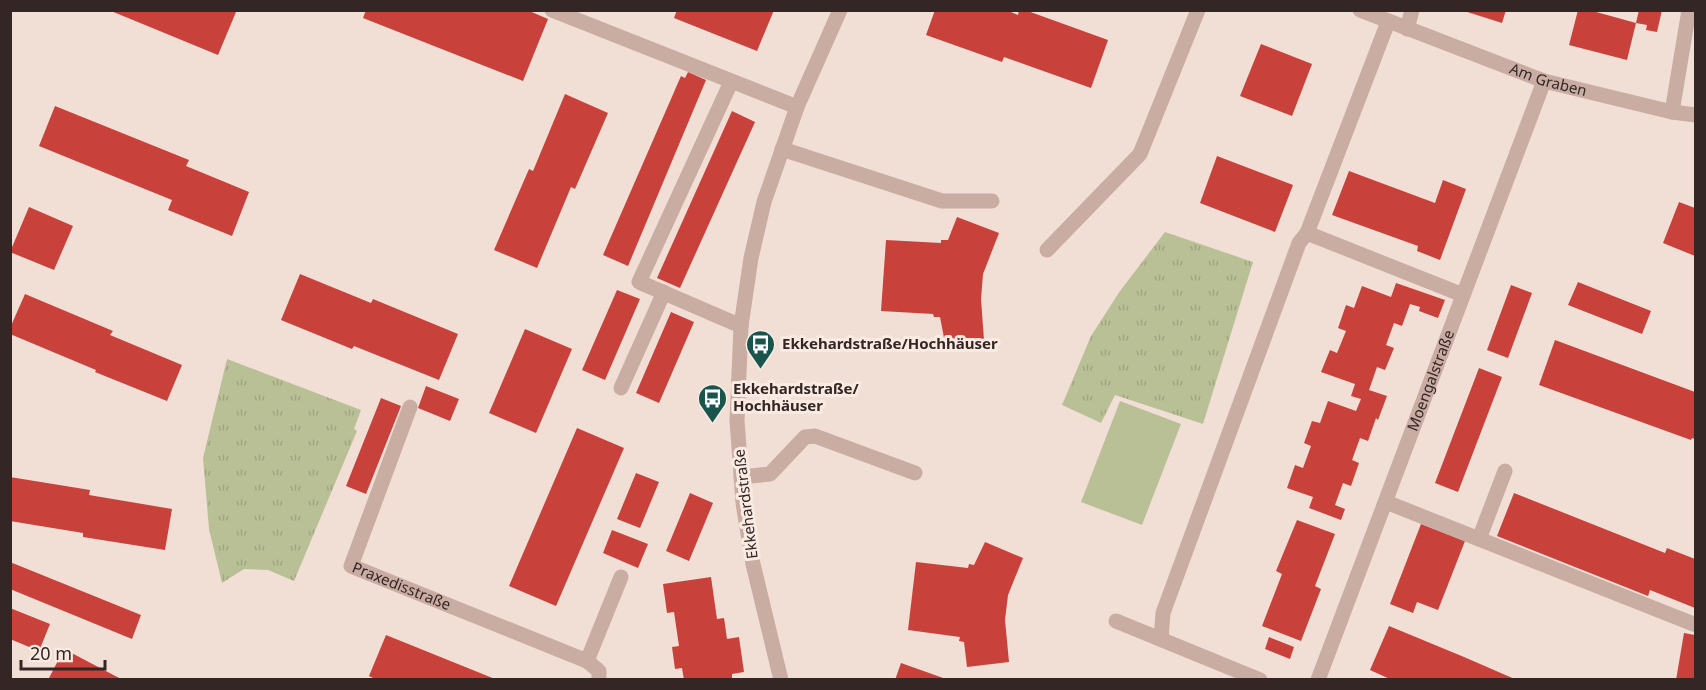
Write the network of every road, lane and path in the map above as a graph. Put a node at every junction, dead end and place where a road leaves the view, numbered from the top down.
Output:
1 (552, 10) edge
2 (840, 10) edge
3 (1198, 10) edge
4 (1360, 10) edge
5 (1412, 10) edge
6 (1689, 10) edge
7 (1388, 22) junction
8 (1407, 29) junction
9 (1544, 81) junction
10 (731, 82) junction
11 (797, 107) junction
12 (1672, 112) junction
13 (1695, 115) edge
14 (782, 149) junction
15 (992, 201) dead end
16 (1307, 233) junction
17 (1047, 250) dead end
18 (664, 292) junction
19 (1463, 295) junction
20 (741, 326) junction
21 (621, 388) dead end
22 (410, 407) dead end
23 (1505, 471) dead end
24 (915, 473) dead end
25 (741, 477) junction
26 (1386, 502) junction
27 (1479, 539) junction
28 (621, 577) dead end
29 (1116, 621) dead end
30 (1695, 625) edge
31 (1161, 639) junction
32 (587, 661) junction
33 (599, 680) edge
34 (781, 680) edge
35 (1260, 680) edge
36 (1318, 680) edge

1 - 10 street
2 - 11 street, Ekkehardstraße
3 - 17 street
4 - 7 street, Am Graben
5 - 8 street
6 - 12 street
7 - 8 street, Am Graben
7 - 16 street
8 - 9 street, Am Graben
9 - 12 street, Am Graben
9 - 19 street, Moengalstraße
10 - 11 street
10 - 18 street
11 - 14 street, Ekkehardstraße
12 - 13 street, Am Graben
14 - 15 street
14 - 20 street, Ekkehardstraße
16 - 19 street
16 - 31 street
18 - 20 street
18 - 21 street
19 - 26 street, Moengalstraße
20 - 25 street, Ekkehardstraße
22 - 32 street, Praxedisstraße
23 - 27 street
24 - 25 street
25 - 34 street, Ekkehardstraße
26 - 27 street
26 - 36 street, Moengalstraße
27 - 30 street
28 - 32 street
29 - 31 street
31 - 35 street
32 - 33 street

